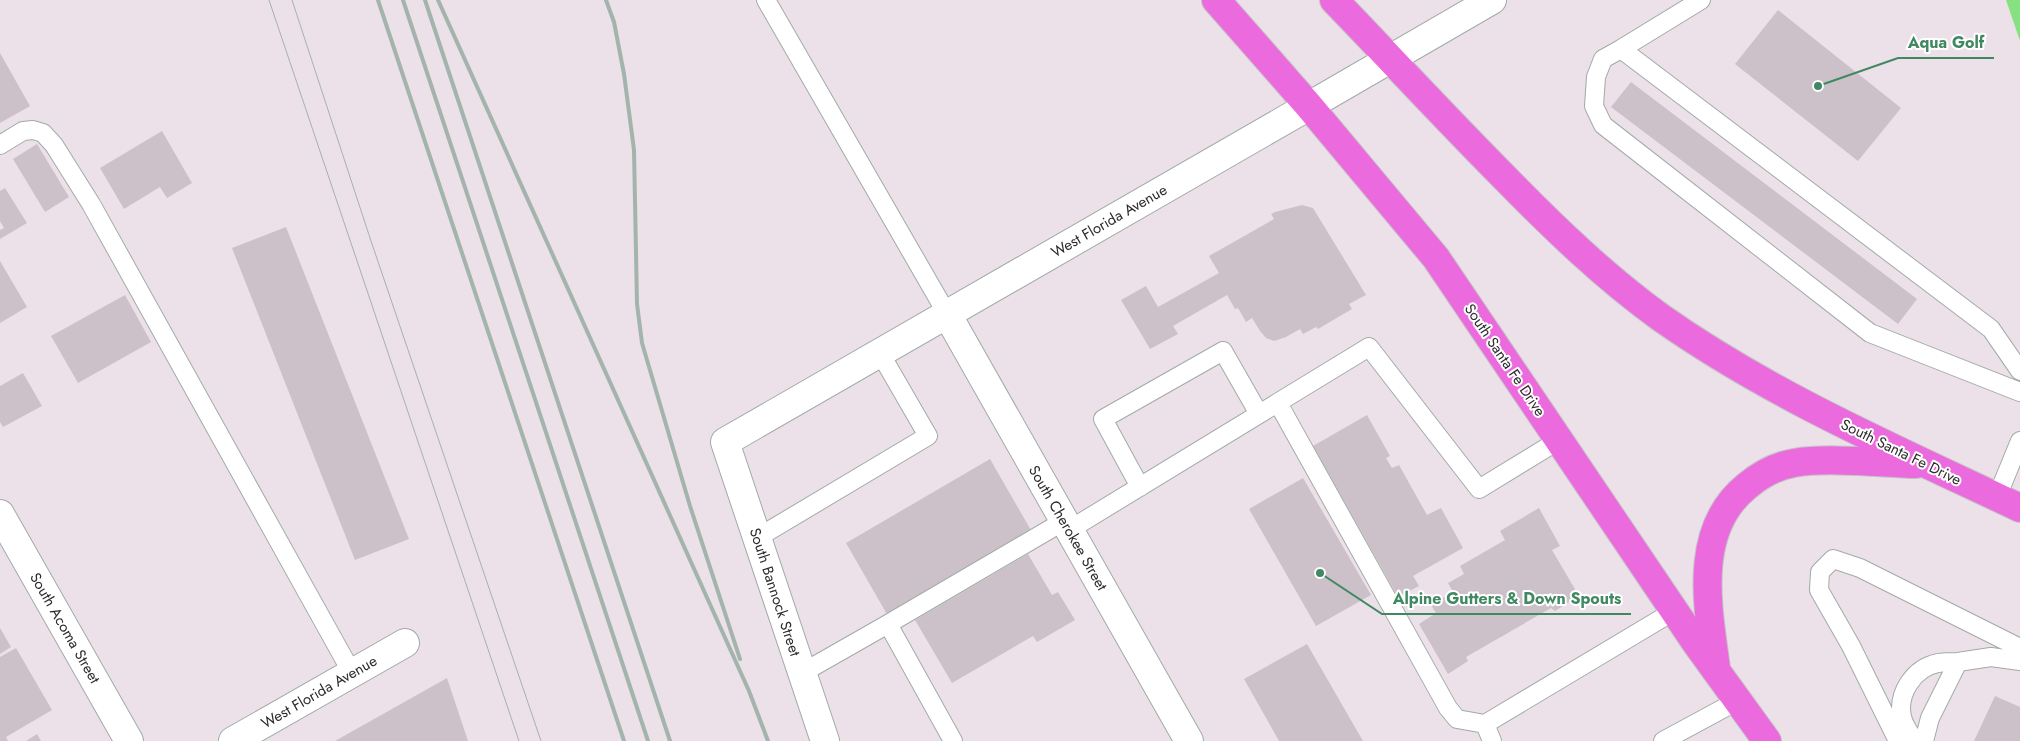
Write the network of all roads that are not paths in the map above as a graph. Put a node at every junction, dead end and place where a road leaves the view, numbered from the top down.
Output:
1 (766, 0) edge
2 (1216, 0) edge
3 (1334, 0) edge
4 (1492, 0) edge
5 (1701, 0) edge
6 (1622, 49) junction
7 (1390, 59) junction
8 (1309, 106) junction
9 (0, 145) edge
10 (947, 314) junction
11 (880, 353) junction
12 (2020, 371) edge
13 (2020, 392) edge
14 (1278, 403) junction
15 (1259, 414) junction
16 (1559, 440) junction
17 (2020, 441) edge
18 (725, 442) joint
19 (1925, 464) junction
20 (1140, 487) junction
21 (2008, 503) edge
22 (0, 514) edge
23 (1067, 525) junction
24 (757, 538) junction
25 (1674, 611) junction
26 (888, 624) junction
27 (405, 643) dead end
28 (2020, 648) edge
29 (2020, 661) edge
30 (1958, 662) junction
31 (1717, 672) junction
32 (352, 673) junction
33 (802, 673) junction
34 (1737, 700) junction
35 (1485, 724) junction
36 (129, 741) edge
37 (233, 741) edge
38 (825, 741) edge
39 (954, 741) edge
40 (1188, 741) edge
41 (1492, 741) edge
42 (1663, 741) edge
43 (1767, 741) edge
44 (1898, 741) edge
45 (1915, 741) edge
46 (1924, 741) edge

1 - 10 lane
2 - 8 highway, South Santa Fe Drive
3 - 7 highway, South Santa Fe Drive
4 - 7 street, West Florida Avenue
5 - 6 lane
6 - 12 lane
6 - 13 lane
7 - 8 street, West Florida Avenue
7 - 19 highway, South Santa Fe Drive
8 - 10 street, West Florida Avenue
8 - 16 highway, South Santa Fe Drive
9 - 32 lane
10 - 11 street, West Florida Avenue
10 - 23 street, South Cherokee Street
11 - 18 street, West Florida Avenue
11 - 24 lane
14 - 15 lane
14 - 16 lane
14 - 35 lane
15 - 20 lane
15 - 20 lane
16 - 25 highway, South Santa Fe Drive
17 - 21 lane
18 - 24 street, South Bannock Street
19 - 21 highway, South Santa Fe Drive
19 - 31 highway
20 - 23 lane
22 - 36 street, South Acoma Street
23 - 26 lane
23 - 40 street, South Cherokee Street
24 - 33 street, South Bannock Street
25 - 31 highway, South Santa Fe Drive
25 - 35 lane
26 - 33 lane
26 - 39 lane
27 - 32 street, West Florida Avenue
28 - 44 lane
29 - 30 lane
30 - 45 lane
30 - 46 lane
31 - 34 highway, South Santa Fe Drive
32 - 37 street, West Florida Avenue
33 - 38 street, South Bannock Street
34 - 42 lane
34 - 43 highway, South Santa Fe Drive
35 - 41 lane

